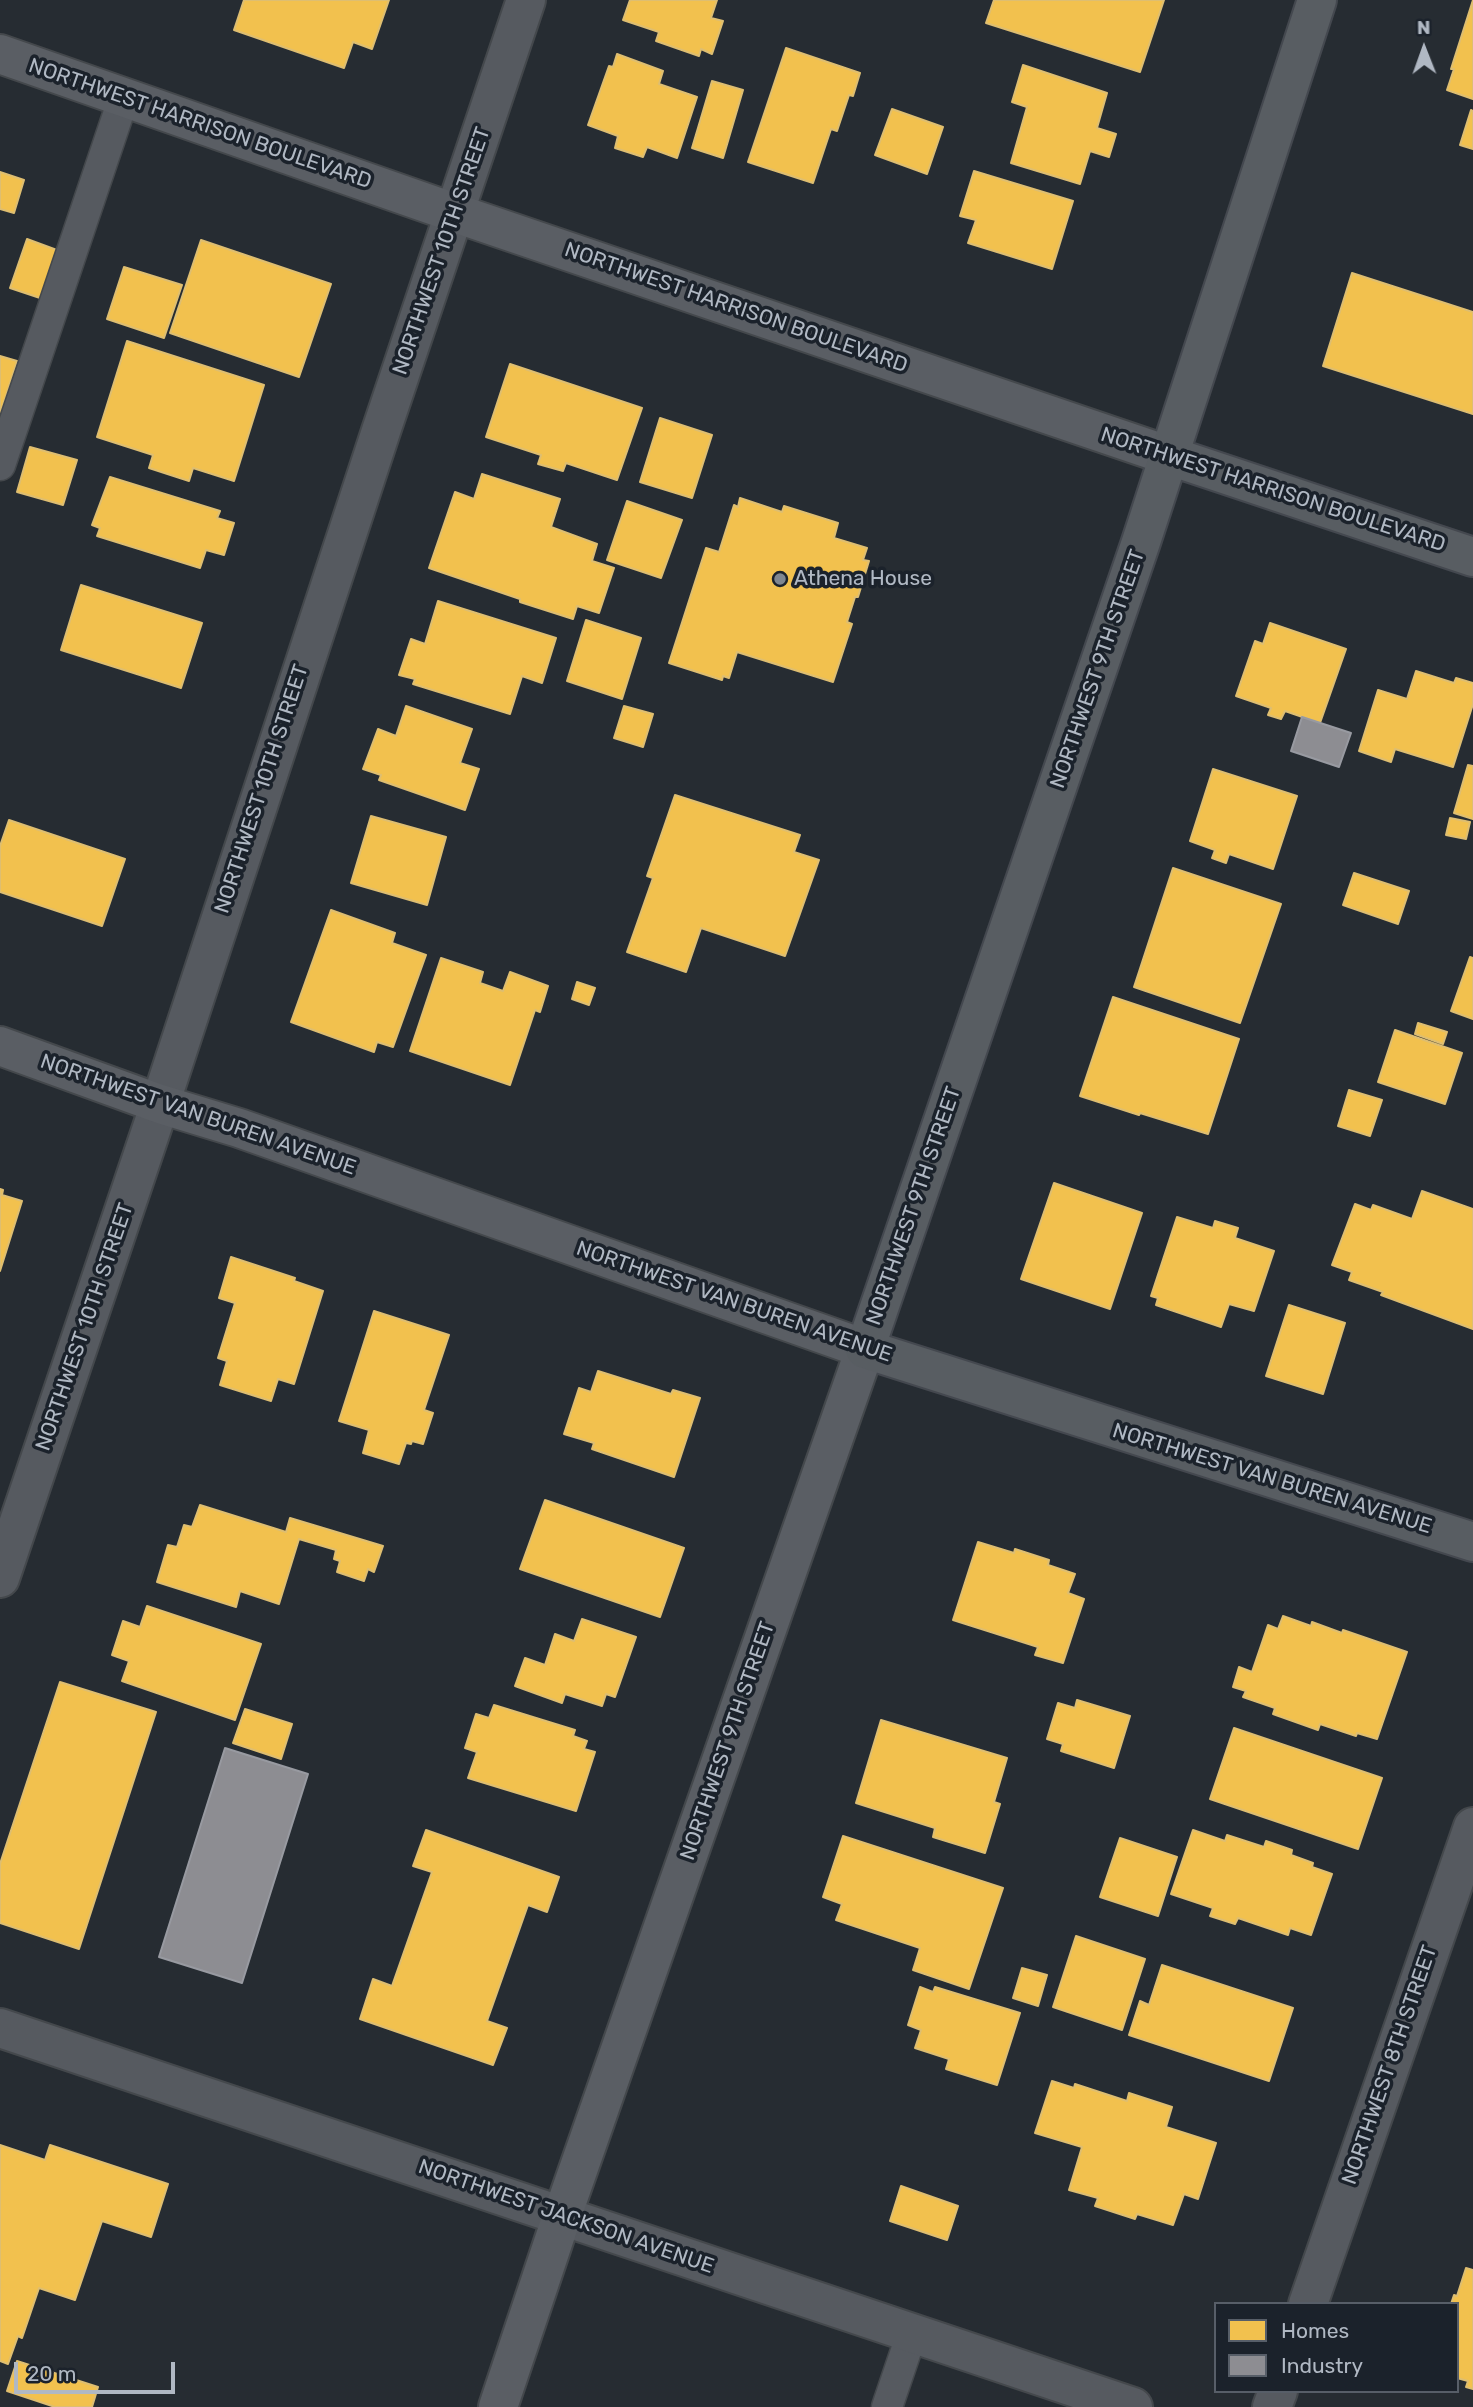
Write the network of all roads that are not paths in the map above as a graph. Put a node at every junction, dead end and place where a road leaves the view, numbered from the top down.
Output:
1 (526, 0) edge
2 (1317, 0) edge
3 (0, 54) edge
4 (124, 97) junction
5 (455, 213) junction
6 (1170, 456) junction
7 (0, 465) edge
8 (1473, 557) edge
9 (0, 1046) edge
10 (160, 1104) junction
11 (865, 1349) junction
12 (1473, 1542) edge
13 (0, 1578) edge
14 (1473, 1827) edge
15 (0, 2028) edge
16 (562, 2216) junction
17 (1309, 2302) edge
18 (912, 2333) junction
19 (498, 2407) edge
20 (887, 2407) edge
21 (1133, 2407) edge

1 - 5 street, NORTHWEST 10TH STREET
2 - 6 main road, NORTHWEST 9TH STREET
3 - 4 main road, NORTHWEST HARRISON BOULEVARD
4 - 5 main road, NORTHWEST HARRISON BOULEVARD
4 - 7 lane
5 - 6 main road, NORTHWEST HARRISON BOULEVARD
5 - 10 street, NORTHWEST 10TH STREET
6 - 8 main road, NORTHWEST HARRISON BOULEVARD
6 - 11 main road, NORTHWEST 9TH STREET
9 - 10 main road, NORTHWEST VAN BUREN AVENUE
10 - 11 main road, NORTHWEST VAN BUREN AVENUE
10 - 13 street, NORTHWEST 10TH STREET
11 - 12 main road, NORTHWEST VAN BUREN AVENUE
11 - 16 main road, NORTHWEST 9TH STREET
14 - 17 street, NORTHWEST 8TH STREET
15 - 16 street, NORTHWEST JACKSON AVENUE
16 - 18 street, NORTHWEST JACKSON AVENUE
16 - 19 main road, NORTHWEST 9TH STREET
18 - 20 lane
18 - 21 street, NORTHWEST JACKSON AVENUE

